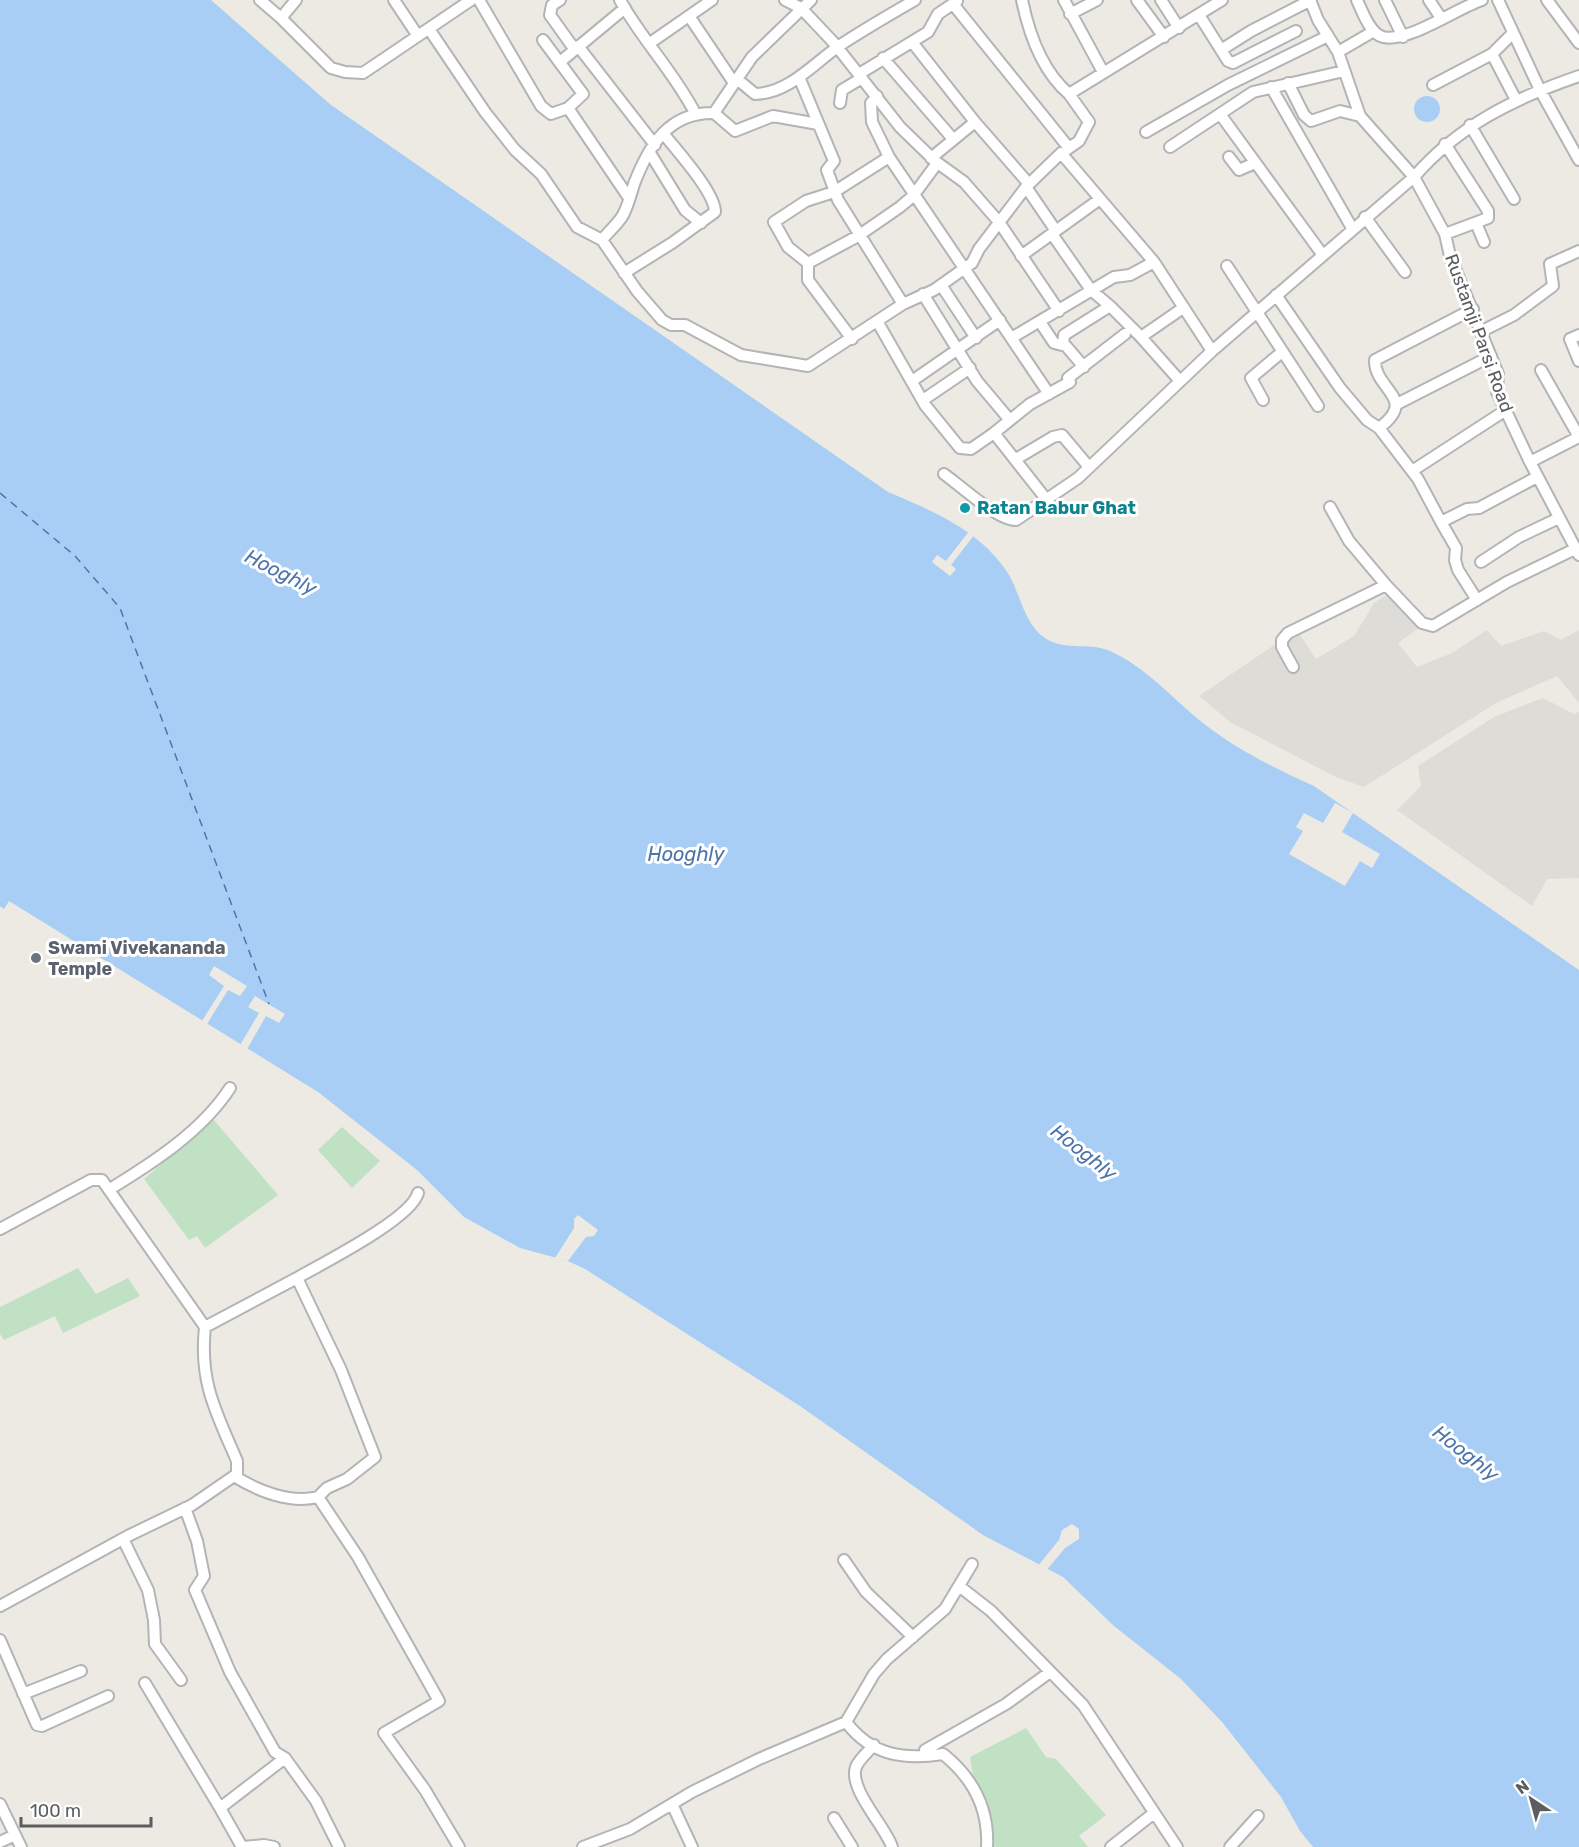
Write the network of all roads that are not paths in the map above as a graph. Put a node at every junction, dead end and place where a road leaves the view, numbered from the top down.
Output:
1 (260, 0) edge
2 (296, 0) edge
3 (394, 0) edge
4 (472, 0) edge
5 (560, 0) edge
6 (712, 0) edge
7 (785, 0) edge
8 (811, 0) edge
9 (915, 0) edge
10 (1022, 0) edge
11 (1064, 0) edge
12 (1097, 0) edge
13 (1137, 0) edge
14 (1161, 0) edge
15 (1222, 0) edge
16 (1310, 0) edge
17 (1357, 0) edge
18 (1385, 0) edge
19 (1429, 0) edge
20 (1482, 0) edge
21 (1498, 0) edge
22 (1546, 0) edge
23 (956, 2) edge
24 (623, 4) edge
25 (801, 8) junction
26 (1070, 14) junction
27 (1199, 15) junction
28 (689, 16) junction
29 (282, 18) junction
30 (1441, 18) junction
31 (1179, 28) junction
32 (429, 29) junction
33 (1296, 31) dead end
34 (1374, 31) junction
35 (1513, 33) junction
36 (418, 36) junction
37 (1328, 36) junction
38 (1164, 37) junction
39 (1403, 37) junction
40 (543, 40) dead end
41 (912, 42) junction
42 (650, 43) junction
43 (1579, 43) edge
44 (837, 47) junction
45 (577, 48) junction
46 (1221, 50) junction
47 (1338, 52) junction
48 (1492, 54) junction
49 (883, 58) junction
50 (560, 62) junction
51 (1344, 71) junction
52 (1103, 72) junction
53 (860, 76) junction
54 (1579, 76) edge
55 (799, 77) junction
56 (736, 81) junction
57 (1288, 83) junction
58 (1433, 85) dead end
59 (1271, 87) junction
60 (1540, 90) junction
61 (1069, 94) junction
62 (877, 96) junction
63 (1516, 100) junction
64 (840, 103) dead end
65 (568, 108) junction
66 (695, 112) junction
67 (714, 113) junction
68 (1220, 114) junction
69 (1363, 119) junction
70 (975, 122) junction
71 (818, 124) junction
72 (1470, 125) junction
73 (1146, 132) dead end
74 (663, 134) junction
75 (953, 139) junction
76 (1445, 144) junction
77 (1170, 147) dead end
78 (652, 149) junction
79 (1065, 151) junction
80 (889, 157) junction
81 (1228, 157) dead end
82 (933, 160) junction
83 (1579, 160) edge
84 (1256, 163) junction
85 (1414, 177) junction
86 (1027, 186) junction
87 (834, 192) junction
88 (913, 196) junction
89 (629, 198) junction
90 (1514, 199) dead end
91 (1100, 200) junction
92 (1365, 217) junction
93 (999, 222) junction
94 (701, 223) junction
95 (1476, 223) junction
96 (1352, 228) junction
97 (1054, 233) junction
98 (1446, 234) junction
99 (858, 236) junction
100 (602, 240) junction
101 (1484, 242) dead end
102 (1579, 251) edge
103 (1322, 254) junction
104 (1021, 256) junction
105 (1154, 262) junction
106 (808, 263) junction
107 (1227, 266) dead end
108 (966, 267) junction
109 (1405, 272) dead end
110 (624, 273) junction
111 (941, 285) junction
112 (1091, 290) junction
113 (922, 294) junction
114 (1276, 295) junction
115 (903, 304) junction
116 (1110, 306) junction
117 (1183, 309) junction
118 (1473, 309) junction
119 (1059, 310) junction
120 (1256, 312) junction
121 (1000, 320) junction
122 (877, 321) junction
123 (1040, 322) junction
124 (1482, 331) junction
125 (1125, 334) dead end
126 (1579, 335) edge
127 (1013, 337) junction
128 (1142, 337) junction
129 (976, 338) junction
130 (852, 339) junction
131 (1063, 345) junction
132 (958, 349) junction
133 (1212, 351) junction
134 (1281, 352) junction
135 (1491, 356) junction
136 (1579, 361) edge
137 (970, 368) junction
138 (1084, 368) junction
139 (1541, 370) dead end
140 (912, 381) junction
141 (1180, 381) junction
142 (1049, 394) junction
143 (923, 400) junction
144 (1263, 400) dead end
145 (1397, 404) junction
146 (1318, 406) dead end
147 (1506, 410) junction
148 (1010, 419) junction
149 (1379, 428) junction
150 (994, 432) junction
151 (1579, 437) edge
152 (1016, 459) junction
153 (1530, 462) junction
154 (1089, 467) junction
155 (1412, 471) junction
156 (944, 474) dead end
157 (1538, 477) junction
158 (1046, 499) junction
159 (1330, 507) dead end
160 (1559, 518) junction
161 (1440, 522) junction
162 (1577, 552) edge
163 (1480, 562) dead end
164 (1386, 585) junction
165 (1477, 600) junction
166 (1293, 667) dead end
167 (230, 1088) dead end
168 (110, 1189) junction
169 (418, 1193) dead end
170 (0, 1229) edge
171 (297, 1278) junction
172 (205, 1327) junction
173 (234, 1476) junction
174 (318, 1497) junction
175 (185, 1508) junction
176 (123, 1539) junction
177 (844, 1560) dead end
178 (972, 1564) dead end
179 (959, 1586) junction
180 (0, 1606) edge
181 (913, 1637) junction
182 (0, 1640) edge
183 (81, 1671) dead end
184 (1050, 1672) junction
185 (181, 1680) dead end
186 (145, 1683) dead end
187 (23, 1694) junction
188 (108, 1696) dead end
189 (846, 1722) junction
190 (874, 1745) junction
191 (925, 1750) dead end
192 (285, 1758) junction
193 (0, 1804) edge
194 (672, 1804) junction
195 (220, 1808) junction
196 (1154, 1813) junction
197 (1258, 1816) dead end
198 (834, 1818) dead end
199 (15, 1835) junction
200 (0, 1842) edge
201 (21, 1847) edge
202 (243, 1847) edge
203 (274, 1847) edge
204 (339, 1847) edge
205 (459, 1847) edge
206 (583, 1847) edge
207 (692, 1847) edge
208 (852, 1847) edge
209 (892, 1847) edge
210 (987, 1847) edge
211 (1111, 1847) edge
212 (1177, 1847) edge
213 (1230, 1847) edge

1 - 29 street
2 - 29 street
3 - 36 street
4 - 32 street
4 - 65 street
5 - 45 street
6 - 28 street
7 - 25 street
8 - 25 street
9 - 44 street
10 - 61 street
11 - 26 street
12 - 26 street
13 - 38 street
14 - 31 street
15 - 27 street
16 - 37 street
16 - 46 street
17 - 34 street
18 - 39 street
19 - 30 street
20 - 30 street
21 - 35 street
22 - 43 street
23 - 41 street
23 - 79 street
24 - 42 street
24 - 45 street
25 - 44 street
25 - 56 street
26 - 52 street
27 - 31 street
27 - 46 street
28 - 42 street
28 - 56 street
29 - 36 street
30 - 39 street
31 - 38 street
32 - 36 street
32 - 100 street
33 - 46 street
34 - 39 street
34 - 47 street
35 - 48 street
35 - 60 street
37 - 47 street
37 - 73 street
38 - 52 street
40 - 50 street
41 - 49 street
41 - 70 street
42 - 66 street
44 - 53 street
44 - 55 street
45 - 50 street
45 - 78 street
47 - 51 street
48 - 58 street
48 - 63 street
49 - 53 street
49 - 75 street
50 - 65 street
51 - 57 street
51 - 69 street
52 - 61 street
53 - 62 street
53 - 64 street
54 - 60 street
55 - 56 street
55 - 71 street
56 - 67 street
57 - 59 street
57 - 69 street
59 - 68 street
59 - 96 street
60 - 63 street
60 - 83 street
61 - 79 street
62 - 80 street
62 - 82 street
63 - 72 street
65 - 89 street
66 - 67 street
66 - 74 street
67 - 71 street
68 - 77 street
68 - 84 street
69 - 85 street, Rustamji Parsi Road
70 - 75 street
70 - 86 street
71 - 87 street
72 - 76 street
72 - 90 street
74 - 78 street
74 - 94 street
75 - 82 street
76 - 85 street
76 - 95 street
78 - 89 street
78 - 94 street
79 - 86 street
79 - 91 street
80 - 87 street
80 - 88 street
81 - 84 street
82 - 88 street
82 - 93 street
84 - 103 street
85 - 92 street
85 - 98 street, Rustamji Parsi Road
86 - 93 street
86 - 97 street
87 - 99 street
87 - 106 street
88 - 99 street
88 - 108 street
89 - 100 street
91 - 97 street
91 - 105 street
92 - 96 street
92 - 109 street
93 - 104 street
93 - 108 street
94 - 110 street
95 - 98 street
95 - 101 street
96 - 103 street
97 - 104 street
97 - 112 street
98 - 118 street, Rustamji Parsi Road
99 - 106 street
99 - 115 street
100 - 110 street
102 - 124 street
103 - 114 street
104 - 119 street
105 - 112 street
105 - 117 street
106 - 130 street
107 - 120 street
108 - 111 street
108 - 121 street
110 - 130 street
111 - 113 street
111 - 129 street
112 - 116 street
112 - 119 street
113 - 115 street
113 - 132 street
114 - 120 street
114 - 149 street
115 - 122 street
116 - 128 street
116 - 131 street
117 - 128 street
117 - 133 street
118 - 124 street, Rustamji Parsi Road
118 - 145 street
119 - 123 street
120 - 133 street
120 - 134 street
121 - 127 street
121 - 129 street
122 - 130 street
122 - 140 street
123 - 127 street
123 - 131 street
124 - 135 street, Rustamji Parsi Road
125 - 138 street
126 - 136 street
127 - 142 street
128 - 141 street
129 - 132 street
131 - 138 street
132 - 137 street
132 - 140 street
133 - 141 street
134 - 144 street
134 - 146 street
135 - 145 street
135 - 147 street, Rustamji Parsi Road
137 - 143 street
137 - 148 street
138 - 142 street
139 - 151 street
140 - 143 street
141 - 154 street
142 - 148 street
143 - 150 street
145 - 149 street
147 - 153 street, Rustamji Parsi Road
147 - 155 street
148 - 150 street
149 - 155 street
150 - 152 street
151 - 153 street
152 - 154 street
152 - 158 street
153 - 157 street, Rustamji Parsi Road
154 - 158 street
155 - 161 street
156 - 158 street
157 - 160 street, Rustamji Parsi Road
157 - 161 street
159 - 164 street
160 - 162 street, Rustamji Parsi Road
160 - 163 street
161 - 165 street
162 - 165 street
164 - 165 street
164 - 166 street
167 - 168 street
168 - 170 street
168 - 172 street
169 - 171 street
171 - 172 street
171 - 174 street
172 - 173 street
173 - 174 street
173 - 175 street
174 - 205 street
175 - 176 street
175 - 192 street
176 - 180 street
176 - 185 street
177 - 181 street
178 - 179 street
179 - 181 street
179 - 184 street
181 - 189 street
182 - 187 street
183 - 187 street
184 - 191 street
184 - 196 street
186 - 195 street
187 - 188 street
189 - 190 street
189 - 194 street
190 - 209 street
190 - 210 street
192 - 195 street
192 - 204 street
193 - 199 street
194 - 206 street
194 - 207 street
195 - 202 street
196 - 211 street
196 - 212 street
197 - 213 street
198 - 208 street
199 - 200 street
199 - 201 street
202 - 203 street

